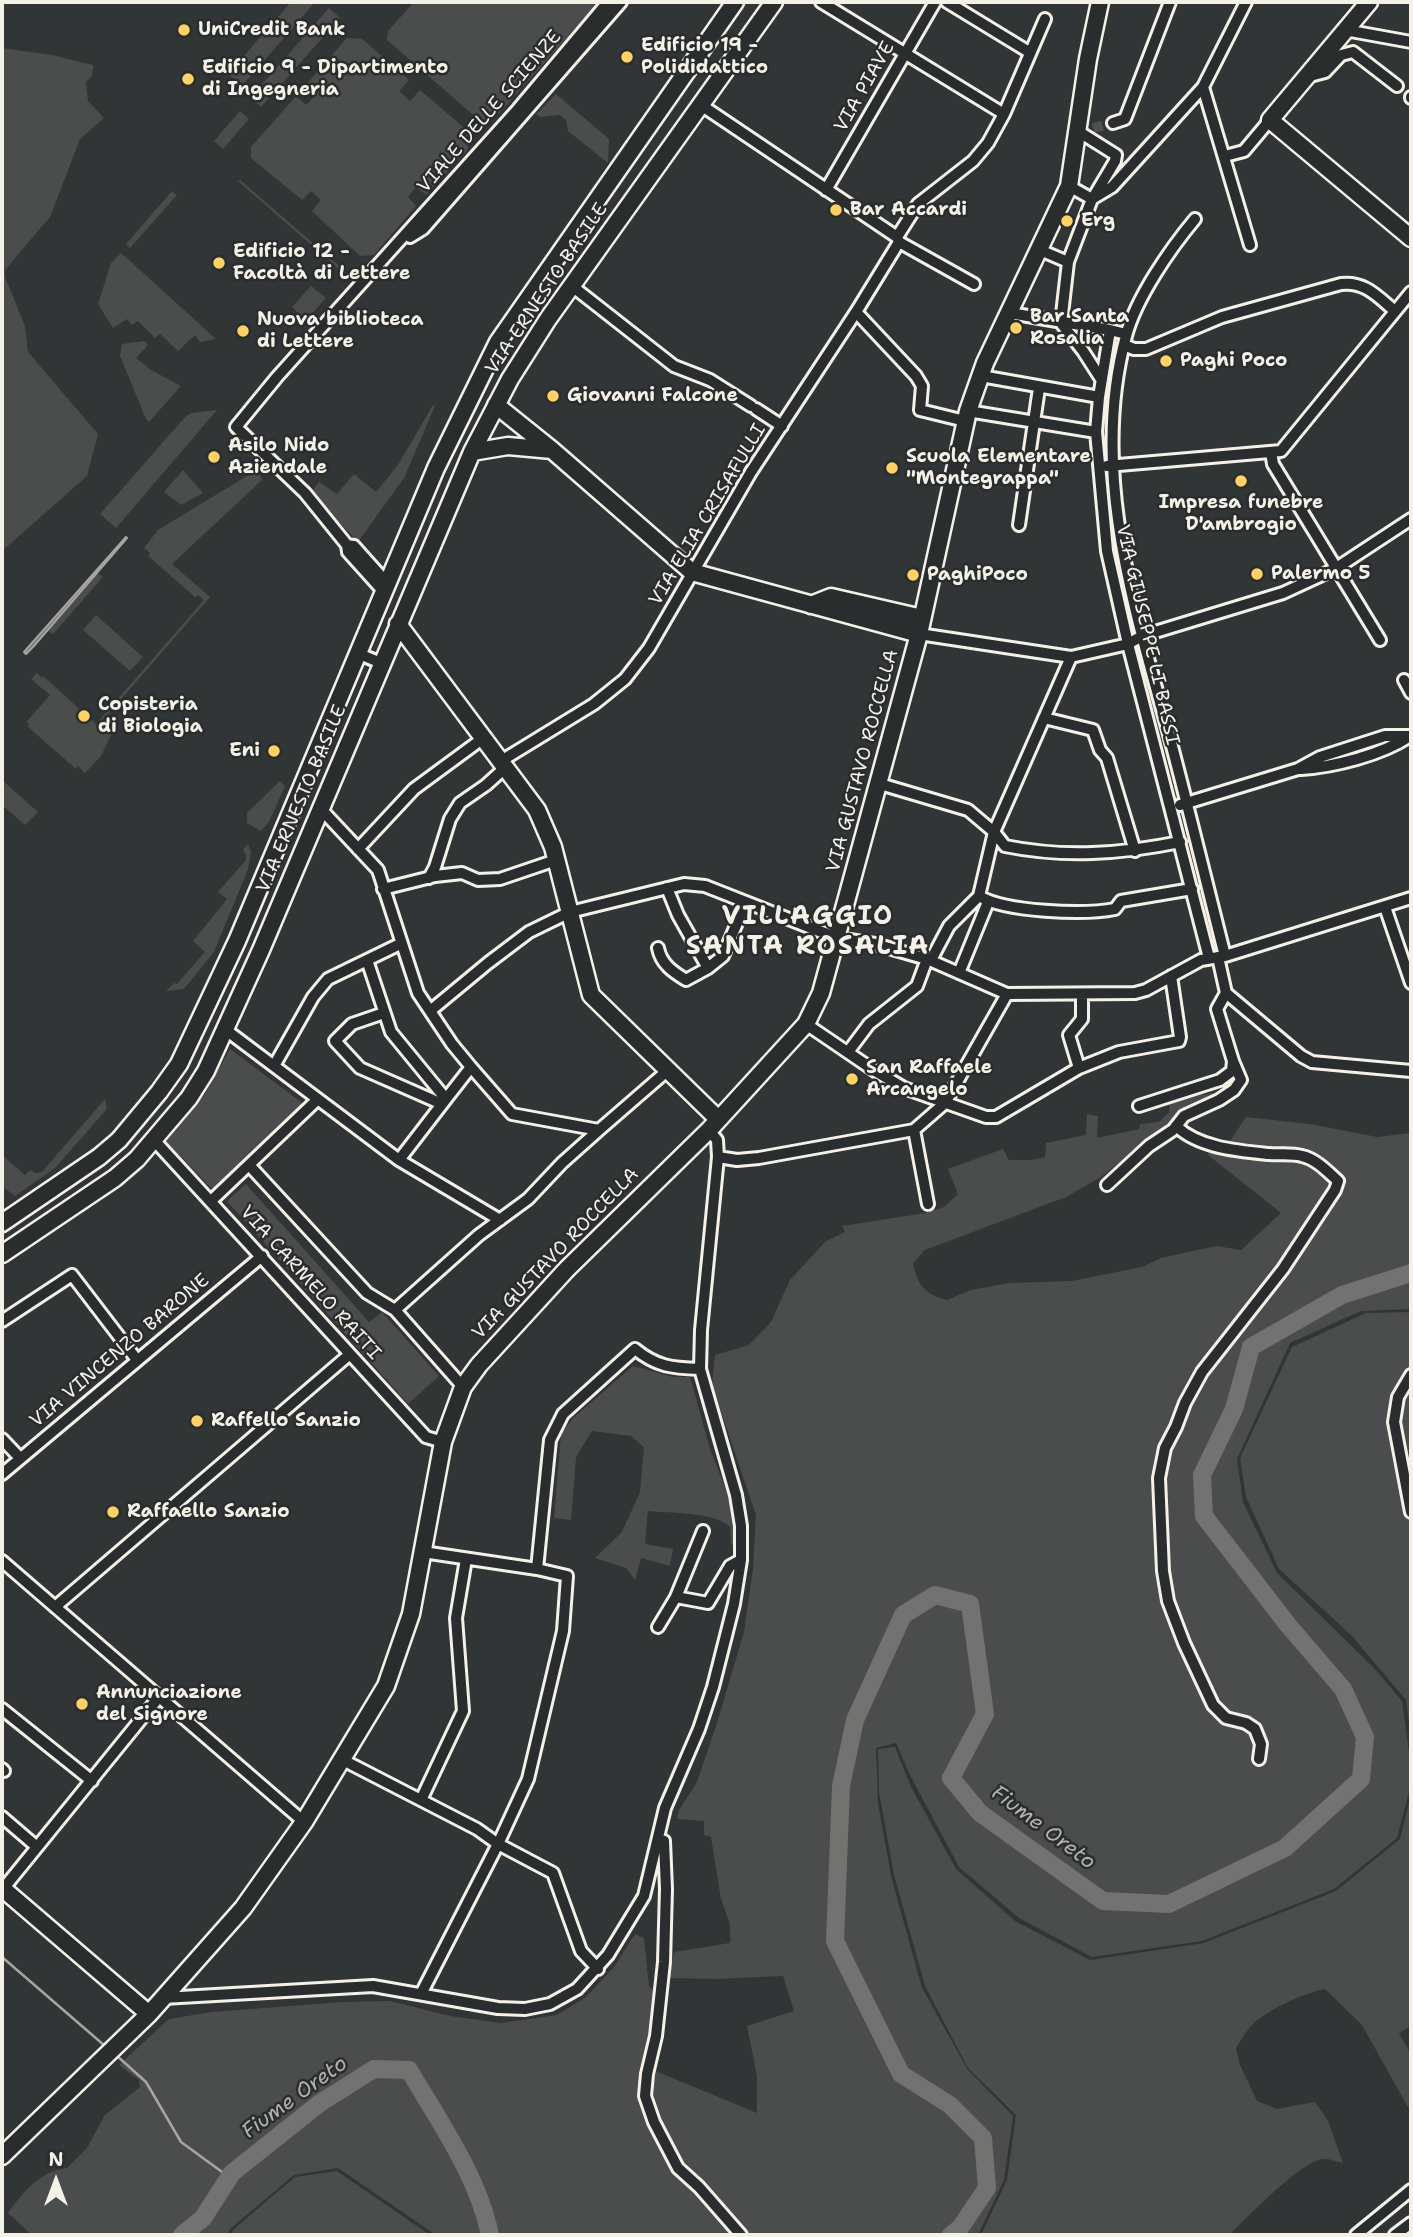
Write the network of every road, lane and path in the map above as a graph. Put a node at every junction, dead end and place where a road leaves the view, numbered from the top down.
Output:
1 (608, 2) edge
2 (614, 2) edge
3 (621, 2) edge
4 (735, 2) edge
5 (774, 2) edge
6 (821, 2) edge
7 (935, 2) edge
8 (947, 2) edge
9 (1100, 2) edge
10 (1170, 2) edge
11 (1246, 2) edge
12 (1369, 2) edge
13 (1045, 19) dead end
14 (1345, 30) junction
15 (585, 37) junction
16 (1411, 42) edge
17 (1029, 52) junction
18 (904, 53) junction
19 (551, 75) dead end
20 (1306, 77) junction
21 (1397, 86) dead end
22 (1203, 87) junction
23 (701, 106) junction
24 (1004, 114) junction
25 (1270, 120) junction
26 (1113, 123) tunnel mouth
27 (1084, 131) junction
28 (1225, 156) junction
29 (1069, 186) junction
30 (826, 190) junction
31 (1092, 200) junction
32 (1195, 219) dead end
33 (1411, 238) edge
34 (898, 239) junction
35 (1250, 245) dead end
36 (1040, 250) junction
37 (1068, 262) junction
38 (974, 284) dead end
39 (572, 286) junction
40 (1411, 292) edge
41 (856, 312) junction
42 (1395, 312) junction
43 (1010, 313) junction
44 (1061, 323) junction
45 (1110, 330) junction
46 (1125, 339) junction
47 (981, 376) junction
48 (1101, 379) junction
49 (1039, 387) junction
50 (1098, 397) junction
51 (496, 405) junction
52 (966, 416) junction
53 (1033, 423) junction
54 (782, 426) junction
55 (1096, 432) junction
56 (552, 450) junction
57 (472, 452) junction
58 (1272, 452) junction
59 (1112, 466) junction
60 (1097, 467) junction
61 (1411, 519) edge
62 (1019, 525) dead end
63 (1335, 569) junction
64 (692, 572) junction
65 (385, 587) junction
66 (398, 624) junction
67 (921, 626) junction
68 (1142, 636) junction
69 (1381, 640) dead end
70 (1128, 644) junction
71 (357, 653) junction
72 (1071, 657) junction
73 (381, 663) junction
74 (1404, 680) dead end
75 (1411, 693) edge
76 (1044, 718) junction
77 (1410, 736) edge
78 (482, 739) junction
79 (503, 764) junction
80 (880, 784) junction
81 (1187, 803) junction
82 (1171, 807) junction
83 (320, 808) junction
84 (994, 832) junction
85 (1180, 842) junction
86 (358, 849) junction
87 (1135, 851) junction
88 (556, 860) junction
89 (429, 878) junction
90 (667, 888) junction
91 (383, 889) junction
92 (1192, 889) junction
93 (1411, 898) edge
94 (984, 899) junction
95 (745, 904) junction
96 (1385, 907) junction
97 (570, 912) junction
98 (837, 938) junction
99 (237, 940) junction
100 (400, 944) junction
101 (658, 948) dead end
102 (261, 950) junction
103 (1218, 957) junction
104 (929, 959) junction
105 (367, 960) junction
106 (708, 968) junction
107 (959, 973) junction
108 (1171, 976) junction
109 (1411, 983) edge
110 (1226, 992) junction
111 (1007, 994) junction
112 (1082, 994) junction
113 (430, 1011) junction
114 (384, 1013) junction
115 (806, 1024) junction
116 (226, 1030) junction
117 (849, 1052) junction
118 (1233, 1060) junction
119 (274, 1066) junction
120 (471, 1067) junction
121 (1079, 1068) junction
122 (667, 1071) junction
123 (1411, 1071) edge
124 (318, 1099) junction
125 (444, 1102) junction
126 (945, 1103) junction
127 (1139, 1106) dead end
128 (713, 1125) junction
129 (1176, 1126) junction
130 (599, 1130) junction
131 (914, 1130) junction
132 (154, 1140) junction
133 (718, 1157) junction
134 (399, 1160) junction
135 (249, 1165) junction
136 (1107, 1185) dead end
137 (211, 1201) junction
138 (929, 1204) dead end
139 (499, 1220) junction
140 (2, 1223) edge
141 (2, 1254) edge
142 (261, 1256) junction
143 (395, 1310) junction
144 (2, 1321) edge
145 (350, 1354) junction
146 (137, 1360) junction
147 (700, 1369) junction
148 (1411, 1375) edge
149 (463, 1387) junction
150 (2, 1439) edge
151 (443, 1442) junction
152 (20, 1458) junction
153 (2, 1474) edge
154 (1411, 1511) edge
155 (703, 1531) dead end
156 (423, 1552) junction
157 (466, 1559) junction
158 (2, 1560) edge
159 (741, 1560) junction
160 (537, 1569) junction
161 (676, 1597) junction
162 (55, 1607) junction
163 (658, 1627) dead end
164 (159, 1697) junction
165 (2, 1709) edge
166 (341, 1759) junction
167 (1259, 1759) dead end
168 (92, 1781) junction
169 (421, 1800) junction
170 (2, 1817) edge
171 (304, 1822) junction
172 (659, 1839) junction
173 (498, 1844) junction
174 (37, 1847) junction
175 (2, 1888) edge
176 (598, 1969) junction
177 (421, 1994) junction
178 (163, 1998) junction
179 (149, 2014) junction
180 (2, 2156) edge
181 (1411, 2190) edge
182 (1411, 2223) edge
183 (741, 2235) edge
184 (1356, 2235) edge
185 (1395, 2235) edge

1 - 15 street, VIALE DELLE SCIENZE
2 - 15 street, VIALE DELLE SCIENZE
3 - 15 street, VIALE DELLE SCIENZE
4 - 65 street, VIA ERNESTO BASILE
5 - 23 street, VIA ERNESTO BASILE
6 - 18 street
7 - 18 street, VIA PIAVE
8 - 17 street
9 - 27 street, VIA GUSTAVO ROCCELLA
10 - 26 street
11 - 22 street
12 - 14 street
13 - 17 street, VIA ELIA CRISAFULLI
14 - 16 street
14 - 20 street
15 - 19 street
15 - 65 street, VIALE DELLE SCIENZE
17 - 24 street, VIA ELIA CRISAFULLI
18 - 24 street
18 - 30 street, VIA PIAVE
20 - 21 street
20 - 25 street
22 - 28 street
22 - 31 street
23 - 30 street
23 - 39 street, VIA ERNESTO BASILE
24 - 34 street, VIA ELIA CRISAFULLI
25 - 28 street
25 - 33 street
27 - 29 street, VIA GUSTAVO ROCCELLA
27 - 31 street
28 - 35 street
29 - 31 street
29 - 36 street, VIA GUSTAVO ROCCELLA
30 - 34 street
31 - 37 street
32 - 46 street, VIA GIUSEPPE LI BASSI
34 - 38 street
34 - 41 street, VIA ELIA CRISAFULLI
36 - 37 street
36 - 43 street, VIA GUSTAVO ROCCELLA
37 - 44 street
39 - 51 street, VIA ERNESTO BASILE
39 - 54 street
40 - 42 street
41 - 52 street
41 - 54 street, VIA ELIA CRISAFULLI
42 - 46 street
42 - 58 street
43 - 44 street
43 - 47 street, VIA GUSTAVO ROCCELLA
44 - 45 street
44 - 48 street
45 - 46 street
45 - 48 street, VIA GIUSEPPE LI BASSI
46 - 59 street, VIA GIUSEPPE LI BASSI
47 - 49 street
47 - 52 street, VIA GUSTAVO ROCCELLA
48 - 50 street, VIA GIUSEPPE LI BASSI
49 - 50 street
49 - 53 street
50 - 55 street, VIA GIUSEPPE LI BASSI
51 - 56 street
51 - 57 street, VIA ERNESTO BASILE
52 - 53 street
52 - 67 street, VIA GUSTAVO ROCCELLA
53 - 55 street
53 - 62 street
54 - 64 street, VIA ELIA CRISAFULLI
55 - 60 street, VIA GIUSEPPE LI BASSI
56 - 57 street
56 - 64 street
57 - 66 street, VIA ERNESTO BASILE
58 - 59 street
58 - 63 street
59 - 60 street
59 - 68 street, VIA GIUSEPPE LI BASSI
60 - 70 street, VIA GIUSEPPE LI BASSI
61 - 63 street
63 - 68 street
63 - 69 street
64 - 67 street
64 - 79 street, VIA ELIA CRISAFULLI
65 - 71 street, VIA ERNESTO BASILE
66 - 73 street, VIA ERNESTO BASILE
66 - 78 street
67 - 72 street
67 - 80 street, VIA GUSTAVO ROCCELLA
68 - 70 street
68 - 81 street, VIA GIUSEPPE LI BASSI
70 - 72 street
70 - 82 street, VIA GIUSEPPE LI BASSI
71 - 73 street
71 - 99 street, VIA ERNESTO BASILE
72 - 76 street
73 - 83 street, VIA ERNESTO BASILE
74 - 75 street
76 - 84 street
76 - 87 street
77 - 81 street
78 - 79 street
78 - 86 street
79 - 88 street
79 - 89 street, VIA ELIA CRISAFULLI
80 - 84 street
80 - 98 street, VIA GUSTAVO ROCCELLA
81 - 82 street
81 - 103 street, VIA GIUSEPPE LI BASSI
82 - 85 street, VIA GIUSEPPE LI BASSI
83 - 86 street
83 - 102 street, VIA ERNESTO BASILE
84 - 87 street
84 - 94 street
85 - 87 street
85 - 92 street, VIA GIUSEPPE LI BASSI
86 - 91 street
88 - 89 street
88 - 97 street
89 - 91 street
90 - 95 street
90 - 97 street
90 - 106 street
91 - 100 street
92 - 94 street
92 - 103 street, VIA GIUSEPPE LI BASSI
93 - 96 street
94 - 104 street
94 - 107 street
95 - 98 street
95 - 106 street
96 - 103 street
96 - 109 street
97 - 113 street
97 - 122 street
98 - 104 street
98 - 115 street, VIA GUSTAVO ROCCELLA
99 - 102 street
99 - 140 street, VIA ERNESTO BASILE
100 - 105 street
100 - 113 street
101 - 106 street
102 - 116 street, VIA ERNESTO BASILE
103 - 108 street
103 - 110 street, VIA GIUSEPPE LI BASSI
104 - 107 street
104 - 117 street
105 - 114 street
105 - 119 street
107 - 111 street
108 - 112 street
108 - 121 street
110 - 118 street
110 - 123 street
111 - 112 street
111 - 126 street
112 - 121 street
113 - 120 street
114 - 125 street
114 - 125 street
115 - 117 street
115 - 128 street, VIA GUSTAVO ROCCELLA
116 - 119 street
116 - 132 street, VIA ERNESTO BASILE
117 - 126 street
118 - 127 street
118 - 129 street
119 - 124 street
120 - 125 street
120 - 130 street
121 - 126 street
122 - 128 street
122 - 130 street
124 - 134 street
124 - 135 street
125 - 134 street
126 - 131 street
128 - 133 street
128 - 149 street, VIA GUSTAVO ROCCELLA
129 - 136 street
129 - 167 street
130 - 139 street
131 - 133 street
131 - 138 street
132 - 137 street, VIA CARMELO RAITI
132 - 141 street, VIA ERNESTO BASILE
133 - 147 street
134 - 139 street
135 - 137 street
135 - 143 street, VIA CARMELO RAITI
137 - 142 street, VIA CARMELO RAITI
139 - 143 street
142 - 145 street, VIA CARMELO RAITI
142 - 146 street, VIA VINCENZO BARONE
143 - 149 street, VIA CARMELO RAITI
144 - 146 street
145 - 151 street, VIA CARMELO RAITI
145 - 162 street
146 - 152 street, VIA VINCENZO BARONE
147 - 159 street
147 - 160 street
148 - 154 street
149 - 151 street, VIA GUSTAVO ROCCELLA
150 - 152 street
151 - 156 street, VIA GUSTAVO ROCCELLA
152 - 153 street, VIA VINCENZO BARONE
155 - 161 street
156 - 157 street
156 - 166 street, VIA GUSTAVO ROCCELLA
157 - 160 street
157 - 169 street
158 - 162 street
159 - 161 street
159 - 172 street
160 - 173 street
161 - 163 street
162 - 164 street
164 - 168 street
164 - 171 street
165 - 168 street
166 - 169 street
166 - 171 street, VIA GUSTAVO ROCCELLA
168 - 174 street
169 - 173 street
170 - 174 street
171 - 178 street, VIA GUSTAVO ROCCELLA
172 - 176 street
172 - 183 street
173 - 176 street
173 - 177 street
174 - 175 street
175 - 179 street
176 - 177 street
177 - 178 street
178 - 179 street, VIA GUSTAVO ROCCELLA
179 - 180 street, VIA GUSTAVO ROCCELLA
181 - 184 street
182 - 185 street

